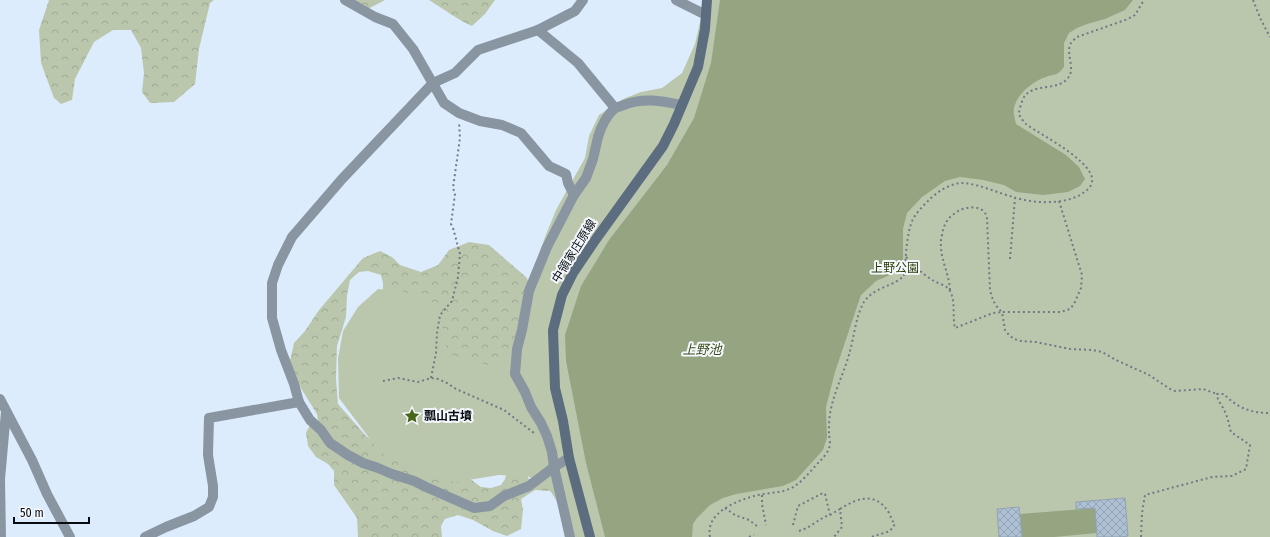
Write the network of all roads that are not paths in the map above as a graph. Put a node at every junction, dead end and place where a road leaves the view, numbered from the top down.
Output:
1 (344, 0) edge
2 (583, 0) edge
3 (676, 0) edge
4 (707, 0) edge
5 (706, 15) junction
6 (538, 30) junction
7 (433, 83) junction
8 (682, 105) junction
9 (615, 108) junction
10 (574, 195) junction
11 (0, 399) edge
12 (299, 402) junction
13 (6, 412) junction
14 (569, 458) junction
15 (554, 467) junction
16 (0, 479) edge
17 (1, 537) edge
18 (70, 537) edge
19 (145, 537) edge
20 (570, 537) edge
21 (590, 537) edge

1 - 7 street
2 - 6 street
3 - 5 street
4 - 5 main road, 中領家庄原線
5 - 8 main road, 中領家庄原線
6 - 7 street
6 - 9 street
7 - 10 street
7 - 12 street
8 - 9 street
8 - 14 main road, 中領家庄原線
9 - 10 street
10 - 15 street
11 - 13 street
12 - 15 street
12 - 19 street
13 - 16 street
13 - 18 street
14 - 15 street
14 - 21 main road, 中領家庄原線
15 - 20 street
16 - 17 street

